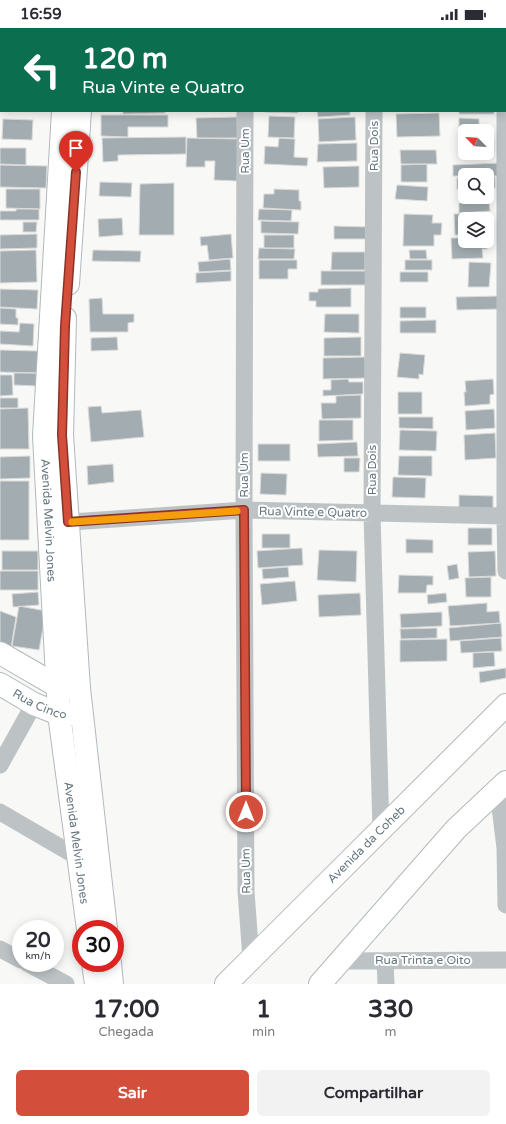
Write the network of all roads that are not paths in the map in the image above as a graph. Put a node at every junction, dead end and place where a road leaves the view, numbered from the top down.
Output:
1 (63, 112) edge
2 (80, 112) edge
3 (245, 112) edge
4 (374, 112) edge
5 (505, 112) edge
6 (244, 510) junction
7 (372, 514) junction
8 (505, 516) edge
9 (58, 523) junction
10 (506, 571) edge
11 (0, 653) edge
12 (0, 684) edge
13 (57, 686) junction
14 (79, 688) junction
15 (34, 704) junction
16 (506, 705) edge
17 (59, 714) junction
18 (82, 714) junction
19 (0, 765) edge
20 (501, 786) edge
21 (0, 812) edge
22 (381, 830) junction
23 (79, 858) junction
24 (506, 905) edge
25 (87, 920) edge
26 (105, 920) edge
27 (0, 949) edge
28 (12, 955) edge
29 (251, 959) junction
30 (506, 960) edge
31 (340, 961) junction
32 (385, 961) junction
33 (44, 972) edge
34 (94, 972) edge
35 (111, 972) edge
36 (66, 984) edge
37 (96, 984) edge
38 (112, 984) edge
39 (226, 984) edge
40 (320, 984) edge
41 (386, 984) edge

1 - 9 main road, Avenida Melvin Jones
2 - 9 main road, Avenida Melvin Jones
3 - 6 street, Rua Um
4 - 7 street, Rua Dois
5 - 8 street
6 - 7 street, Rua Vinte e Quatro
6 - 9 street, Rua Vinte e Quatro
6 - 29 street, Rua Um
7 - 8 street, Rua Vinte e Quatro
7 - 22 street, Rua Dois
8 - 10 street
9 - 13 main road, Avenida Melvin Jones
9 - 14 main road, Avenida Melvin Jones
11 - 13 main road, Rua Cinco
12 - 15 main road, Rua Cinco
13 - 14 main road, Rua Cinco
13 - 17 main road, Avenida Melvin Jones
14 - 18 main road, Avenida Melvin Jones
15 - 17 main road, Rua Cinco
15 - 19 street
16 - 22 main road, Avenida da Coheb
17 - 18 main road, Rua Cinco
17 - 23 main road, Avenida Melvin Jones
18 - 26 main road, Avenida Melvin Jones
20 - 24 street
20 - 31 main road
21 - 23 street
22 - 29 main road, Avenida da Coheb
23 - 25 main road, Avenida Melvin Jones
27 - 28 street
29 - 39 main road, Avenida da Coheb
30 - 32 street, Rua Trinta e Oito
31 - 32 street, Rua Trinta e Oito
31 - 40 main road
32 - 41 street
33 - 36 street
34 - 37 main road
35 - 38 main road

